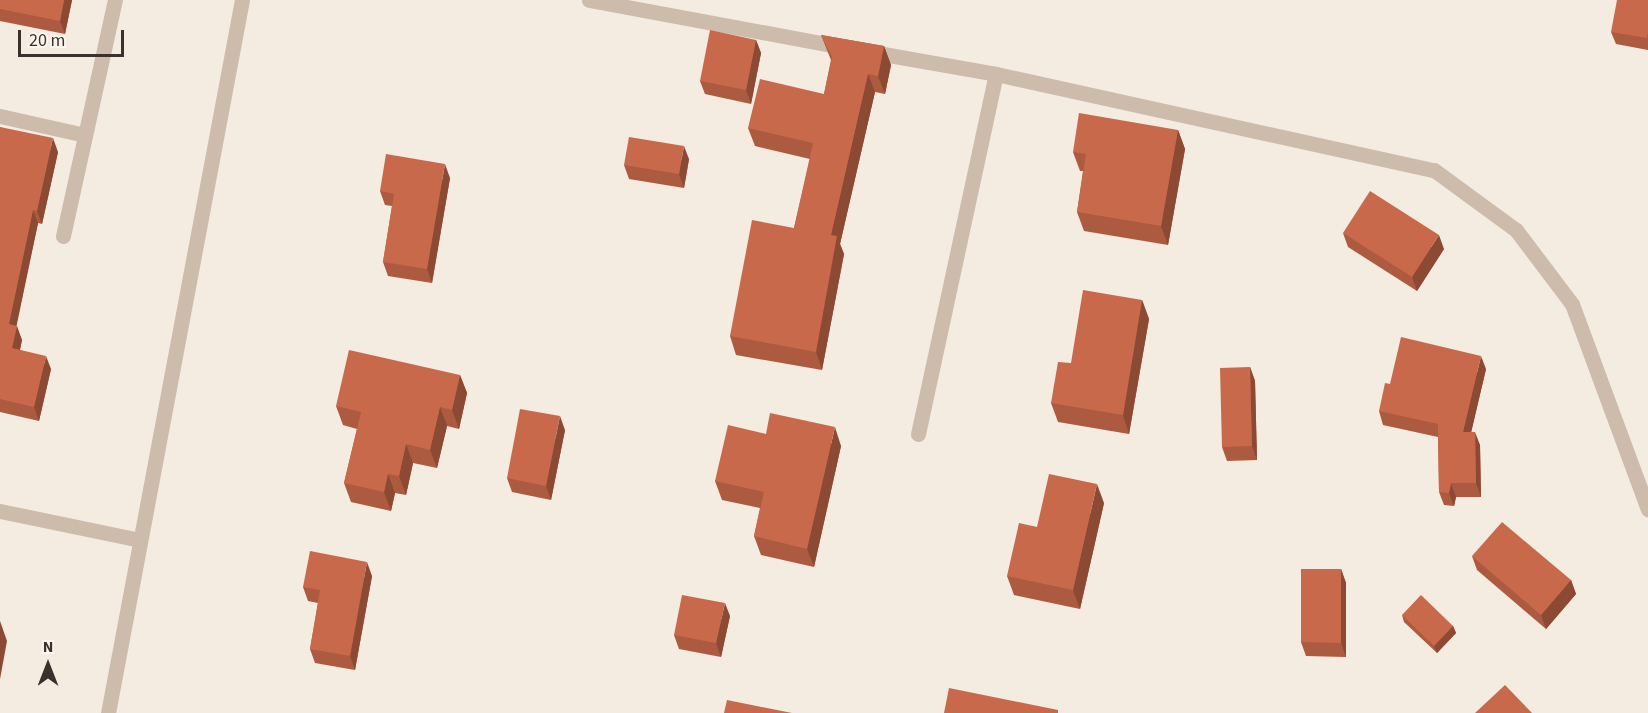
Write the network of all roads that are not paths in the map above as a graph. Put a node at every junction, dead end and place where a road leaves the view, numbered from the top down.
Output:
1 (115, 0) edge
2 (243, 0) edge
3 (589, 0) edge
4 (996, 74) junction
5 (0, 116) edge
6 (85, 135) junction
7 (63, 236) dead end
8 (918, 434) dead end
9 (1648, 509) edge
10 (0, 511) edge
11 (140, 540) junction
12 (108, 713) edge

1 - 6 street
2 - 11 street
3 - 4 street
4 - 8 street
4 - 9 street
5 - 6 street
6 - 7 street
10 - 11 street
11 - 12 street

